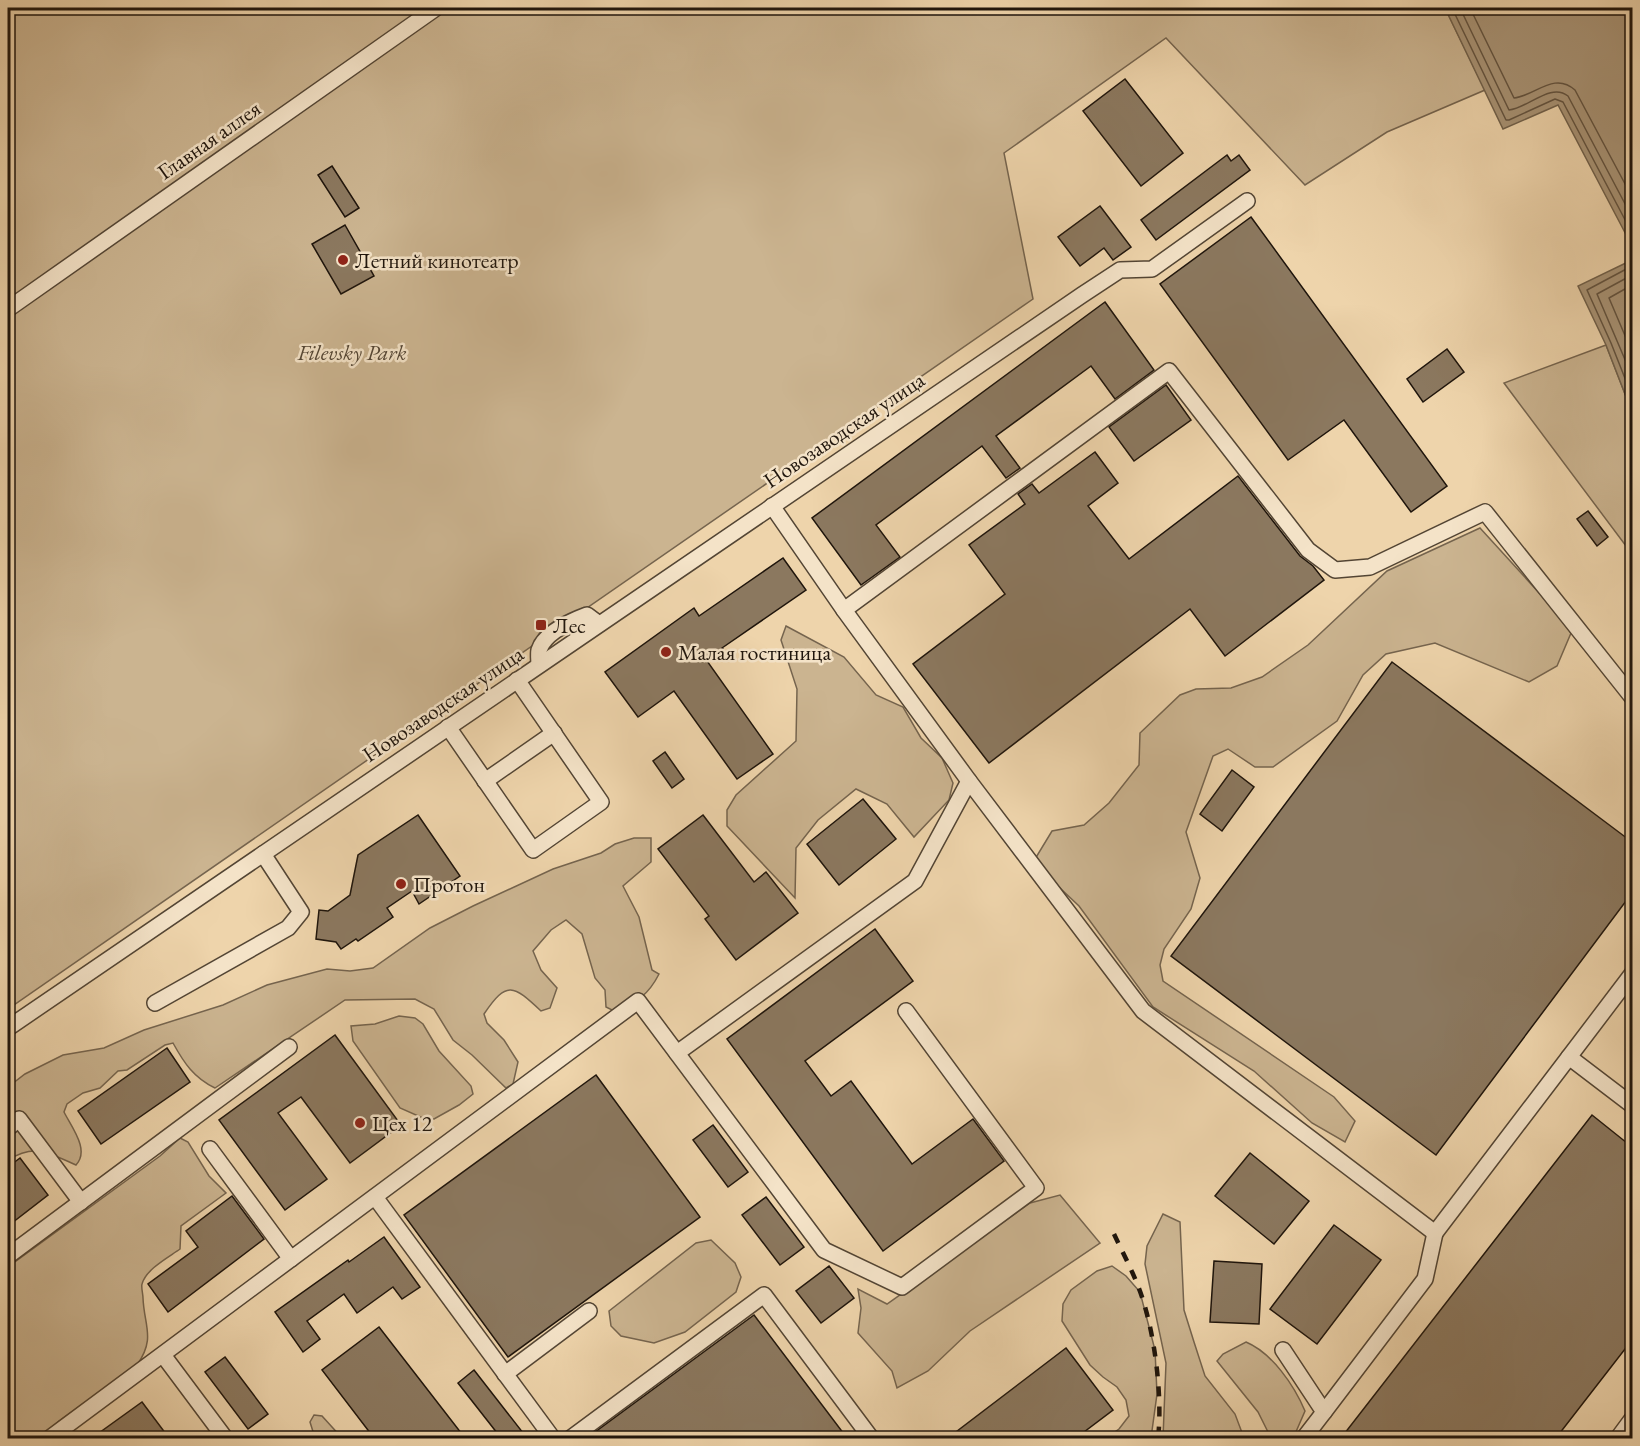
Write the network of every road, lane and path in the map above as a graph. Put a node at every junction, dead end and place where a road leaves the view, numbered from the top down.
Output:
1 (436, 8) edge
2 (1247, 201) dead end
3 (8, 309) edge
4 (772, 506) junction
5 (844, 610) junction
6 (518, 680) junction
7 (1632, 698) edge
8 (448, 727) junction
9 (554, 733) junction
10 (485, 780) junction
11 (969, 781) junction
12 (263, 854) junction
13 (1632, 974) edge
14 (155, 1003) dead end
15 (906, 1011) dead end
16 (8, 1028) edge
17 (289, 1047) dead end
18 (677, 1053) junction
19 (1569, 1057) junction
20 (1632, 1105) edge
21 (8, 1128) edge
22 (210, 1149) dead end
23 (375, 1197) junction
24 (81, 1202) junction
25 (1435, 1233) junction
26 (8, 1256) edge
27 (291, 1259) junction
28 (589, 1311) dead end
29 (1283, 1350) dead end
30 (163, 1355) junction
31 (505, 1374) junction
32 (1324, 1412) junction
33 (1632, 1419) edge
34 (551, 1437) dead end
35 (50, 1438) edge
36 (225, 1438) edge
37 (571, 1438) edge
38 (871, 1438) edge
39 (1304, 1438) edge
40 (1618, 1438) edge

1 - 3 street, Главная аллея
2 - 4 street, Новозаводская улица
4 - 5 street
4 - 6 street, Новозаводская улица
5 - 7 street
5 - 11 street
6 - 8 street, Новозаводская улица
6 - 9 street
8 - 10 street
8 - 12 street, Новозаводская улица
9 - 10 street
9 - 10 street
11 - 18 street
11 - 25 street
12 - 14 street
12 - 16 street, Новозаводская улица
13 - 19 street
15 - 18 street
17 - 24 street
18 - 23 street
19 - 20 street
19 - 25 street
21 - 24 street
22 - 27 street
23 - 27 street
23 - 31 street
24 - 26 street
25 - 32 street
27 - 30 street
28 - 31 street
29 - 32 street
30 - 35 street
30 - 36 street
31 - 34 street
32 - 39 street
33 - 40 street
37 - 38 street

